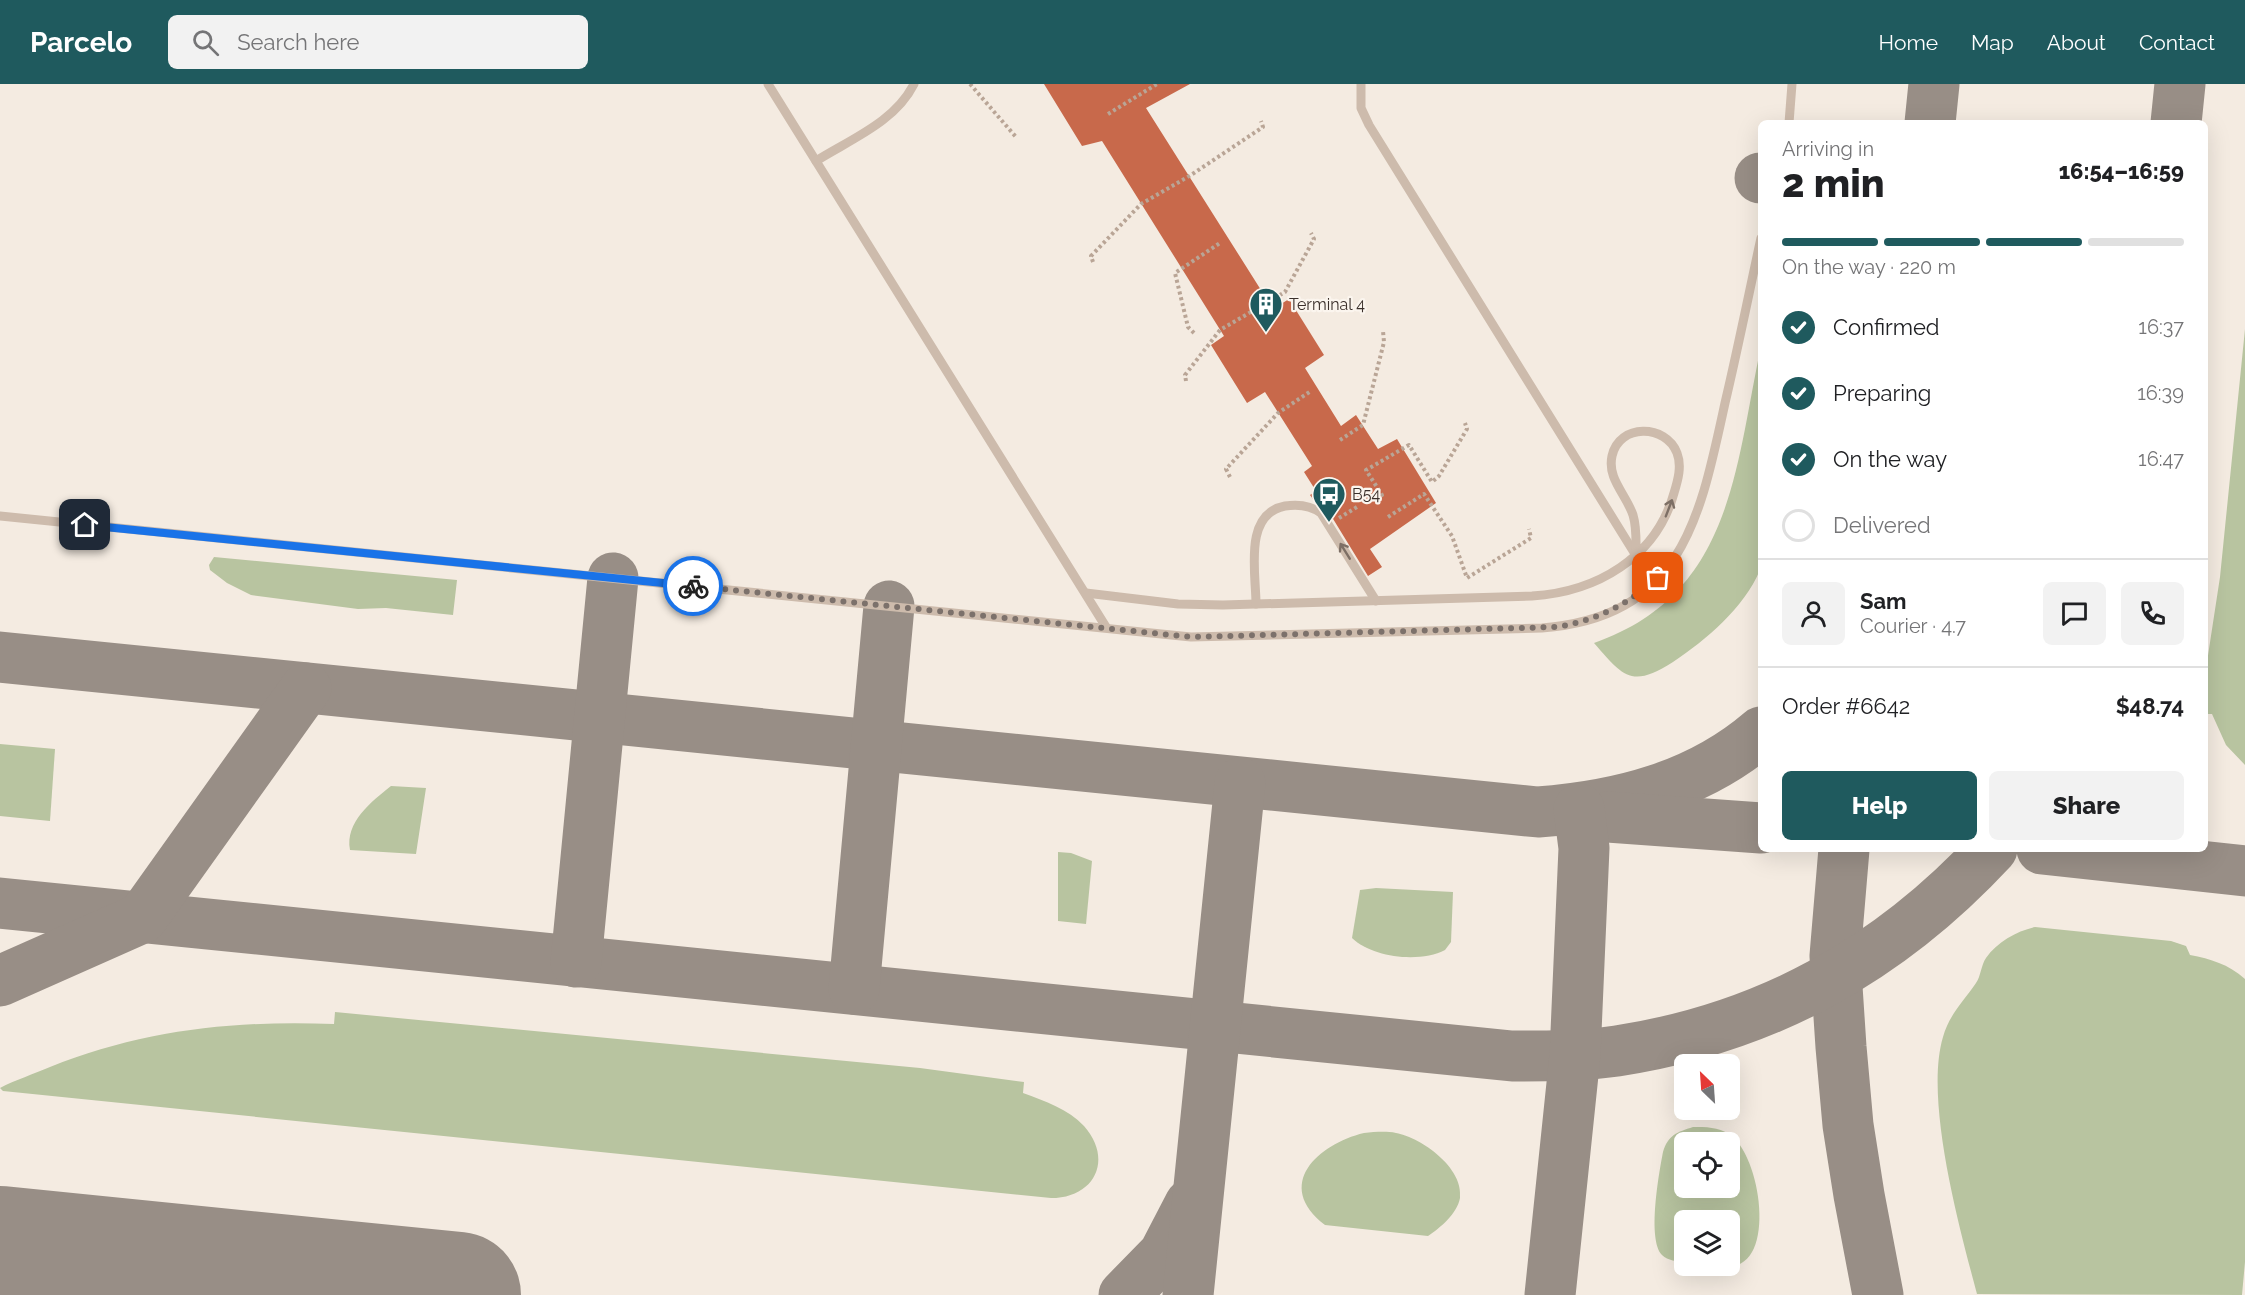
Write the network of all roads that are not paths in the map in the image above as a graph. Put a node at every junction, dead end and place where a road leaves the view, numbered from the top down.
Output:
1 (768, 84) edge
2 (914, 84) edge
3 (1361, 84) edge
4 (1792, 84) edge
5 (1789, 120) edge
6 (816, 161) junction
7 (1758, 252) edge
8 (0, 516) edge
9 (1636, 556) junction
10 (1086, 593) junction
11 (1376, 601) junction
12 (1256, 604) junction
13 (1106, 627) junction

1 - 6 lane
2 - 6 lane
3 - 9 lane
4 - 5 lane
6 - 10 lane
7 - 13 lane
8 - 13 lane
9 -> 9 lane
9 - 11 lane
10 - 12 lane
10 - 13 lane
11 - 12 lane
11 -> 12 lane

